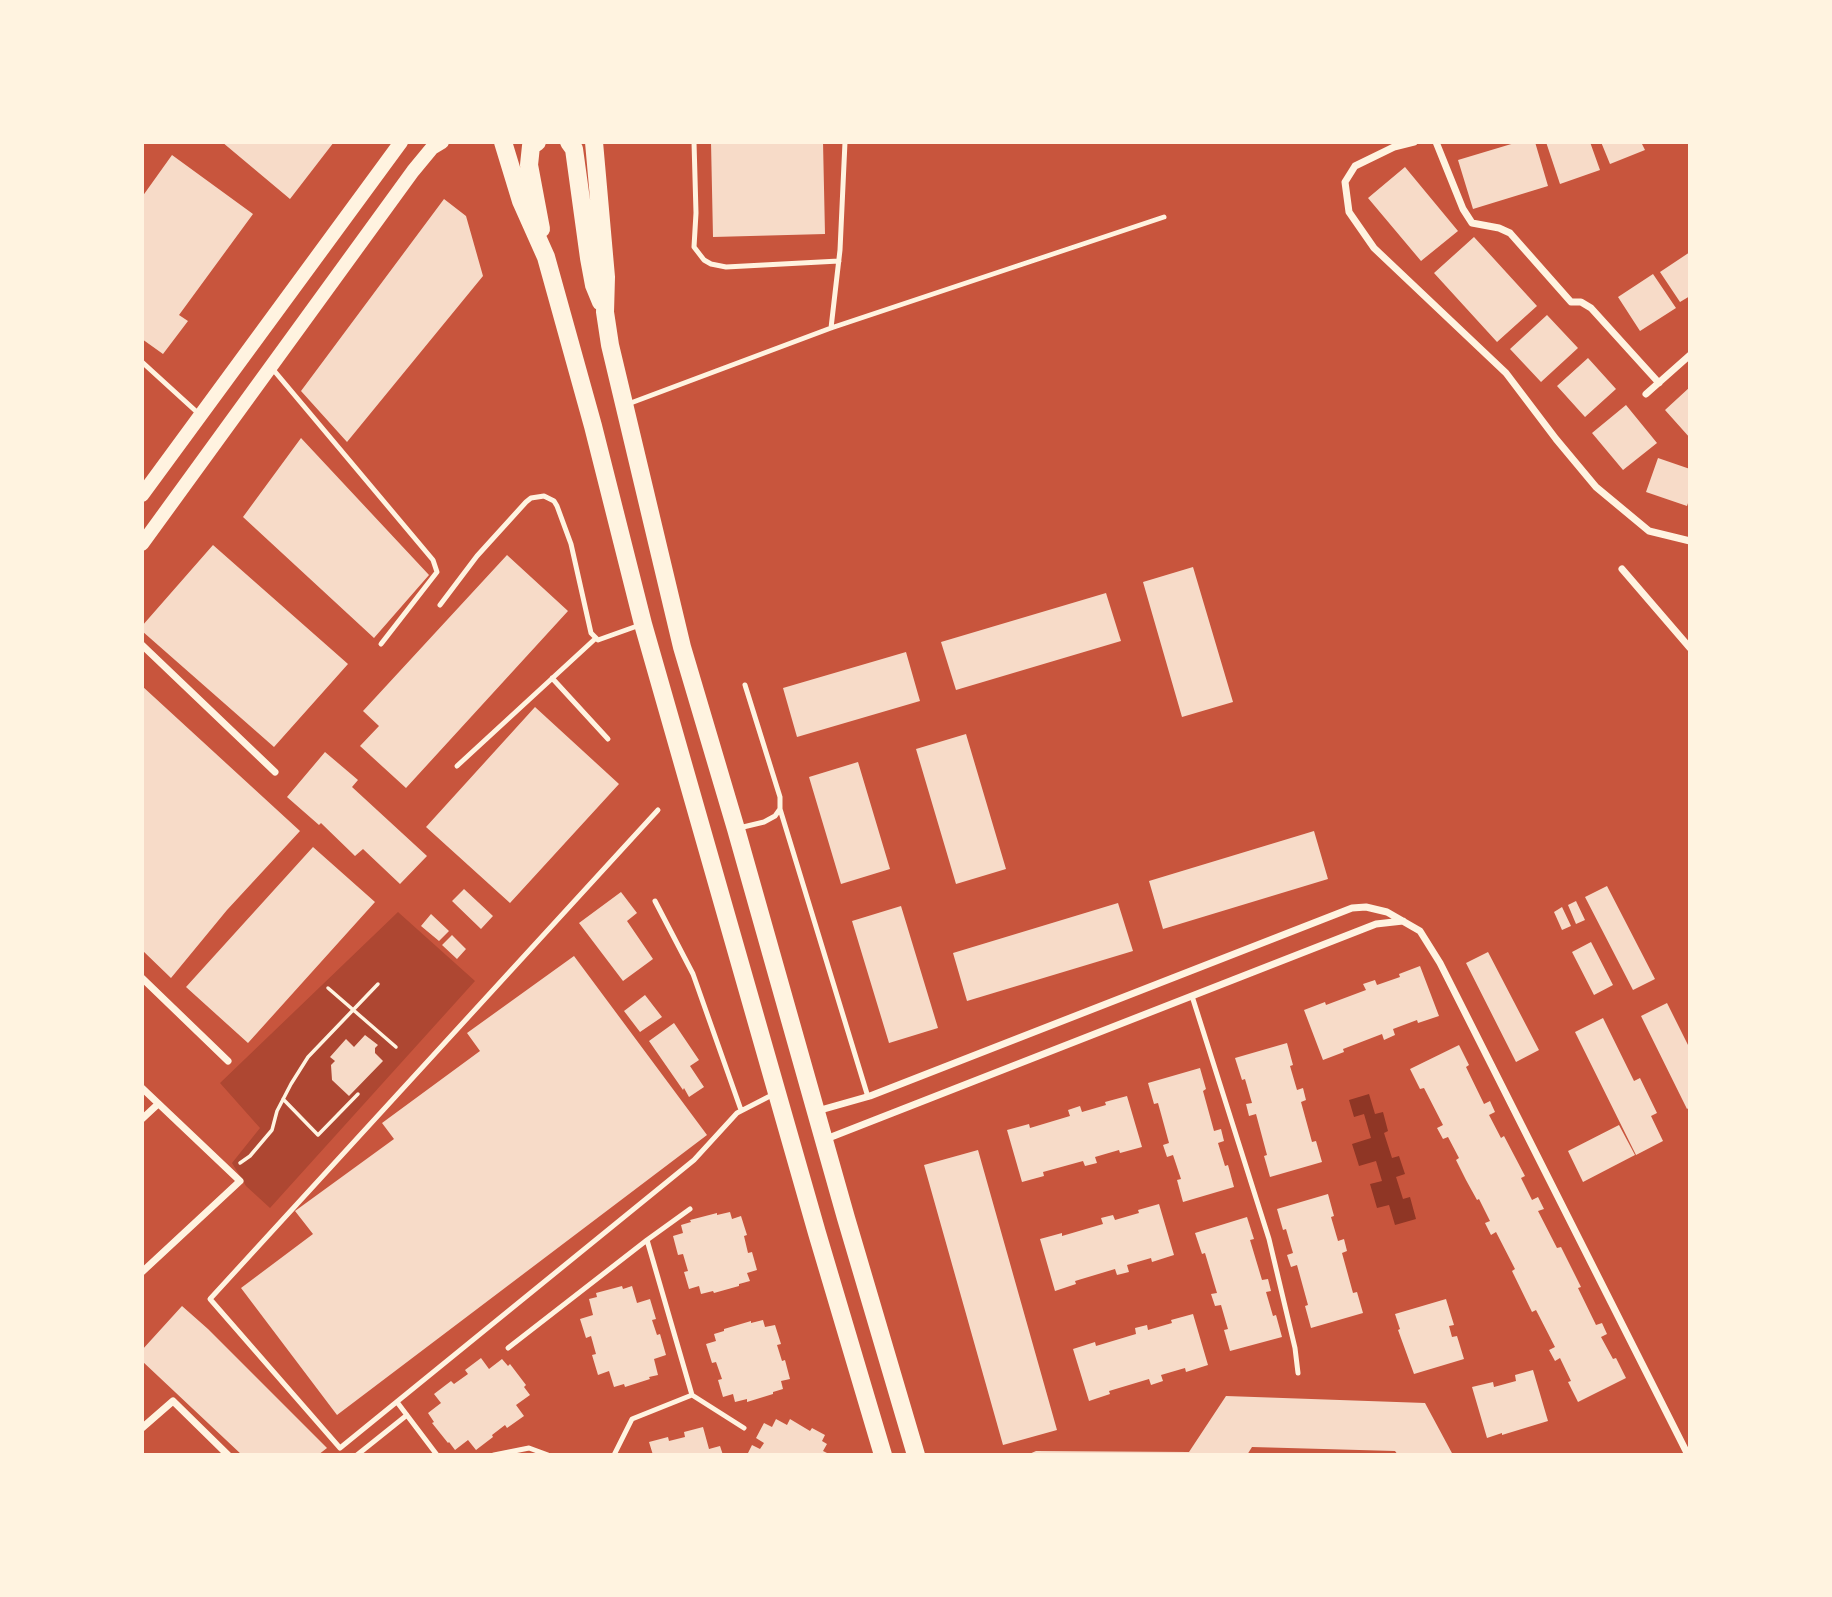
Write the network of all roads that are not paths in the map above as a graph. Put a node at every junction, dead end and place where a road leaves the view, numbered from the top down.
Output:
1 (401, 142) edge
2 (442, 142) edge
3 (503, 142) edge
4 (537, 142) edge
5 (569, 142) edge
6 (594, 142) edge
7 (694, 142) edge
8 (845, 142) edge
9 (1414, 142) edge
10 (1436, 142) edge
11 (1164, 217) dead end
12 (546, 257) junction
13 (839, 261) junction
14 (605, 312) junction
15 (831, 327) junction
16 (1690, 355) edge
17 (142, 362) edge
18 (271, 367) junction
19 (1659, 383) junction
20 (1646, 394) dead end
21 (626, 405) junction
22 (201, 415) junction
23 (142, 495) edge
24 (1690, 541) edge
25 (142, 544) edge
26 (1622, 569) dead end
27 (440, 605) dead end
28 (643, 624) junction
29 (596, 638) junction
30 (381, 644) dead end
31 (142, 645) edge
32 (1690, 648) edge
33 (552, 678) junction
34 (745, 685) dead end
35 (608, 738) dead end
36 (457, 766) dead end
37 (275, 772) dead end
38 (780, 809) junction
39 (658, 810) dead end
40 (736, 829) junction
41 (655, 901) dead end
42 (1404, 921) junction
43 (142, 978) edge
44 (1192, 996) junction
45 (228, 1061) dead end
46 (142, 1088) edge
47 (777, 1092) junction
48 (868, 1097) junction
49 (158, 1104) junction
50 (741, 1110) junction
51 (817, 1112) junction
52 (142, 1119) edge
53 (824, 1139) junction
54 (690, 1209) dead end
55 (647, 1240) junction
56 (142, 1272) edge
57 (508, 1348) dead end
58 (1298, 1373) dead end
59 (692, 1395) junction
60 (397, 1402) junction
61 (407, 1415) junction
62 (142, 1428) edge
63 (744, 1429) dead end
64 (228, 1455) edge
65 (357, 1455) edge
66 (436, 1455) edge
67 (494, 1455) edge
68 (548, 1455) edge
69 (614, 1455) edge
70 (883, 1455) edge
71 (916, 1455) edge
72 (1688, 1455) edge

1 - 22 main road
2 - 18 main road
3 - 12 main road
4 - 12 main road
5 - 14 main road
6 - 14 main road
7 - 13 lane
8 - 13 lane
9 - 24 street
10 - 19 street
11 - 15 lane
12 - 28 main road
13 - 15 lane
14 - 21 main road
15 - 21 lane
16 - 19 street
17 - 22 lane
18 - 25 main road
18 - 30 lane
19 - 20 street
21 - 40 main road
22 - 23 main road
26 - 32 street
27 - 29 lane
28 - 29 lane
28 - 47 main road
29 - 33 lane
31 - 37 street
33 - 35 lane
33 - 36 lane
34 - 38 lane
38 - 40 lane
38 - 48 lane
39 - 60 lane
40 - 51 main road
41 - 50 lane
42 - 44 street
42 - 48 street
42 - 72 street
43 - 45 street
44 - 53 street
44 - 58 lane
46 - 49 street
47 - 50 lane
47 - 70 main road
48 - 51 street
49 - 52 street
49 - 56 street
50 - 60 lane
51 - 53 main road
53 - 71 main road
54 - 55 lane
55 - 57 lane
55 - 59 lane
59 - 63 lane
59 - 69 lane
60 - 61 lane
61 - 65 lane
61 - 66 lane
62 - 64 street
67 - 68 lane

